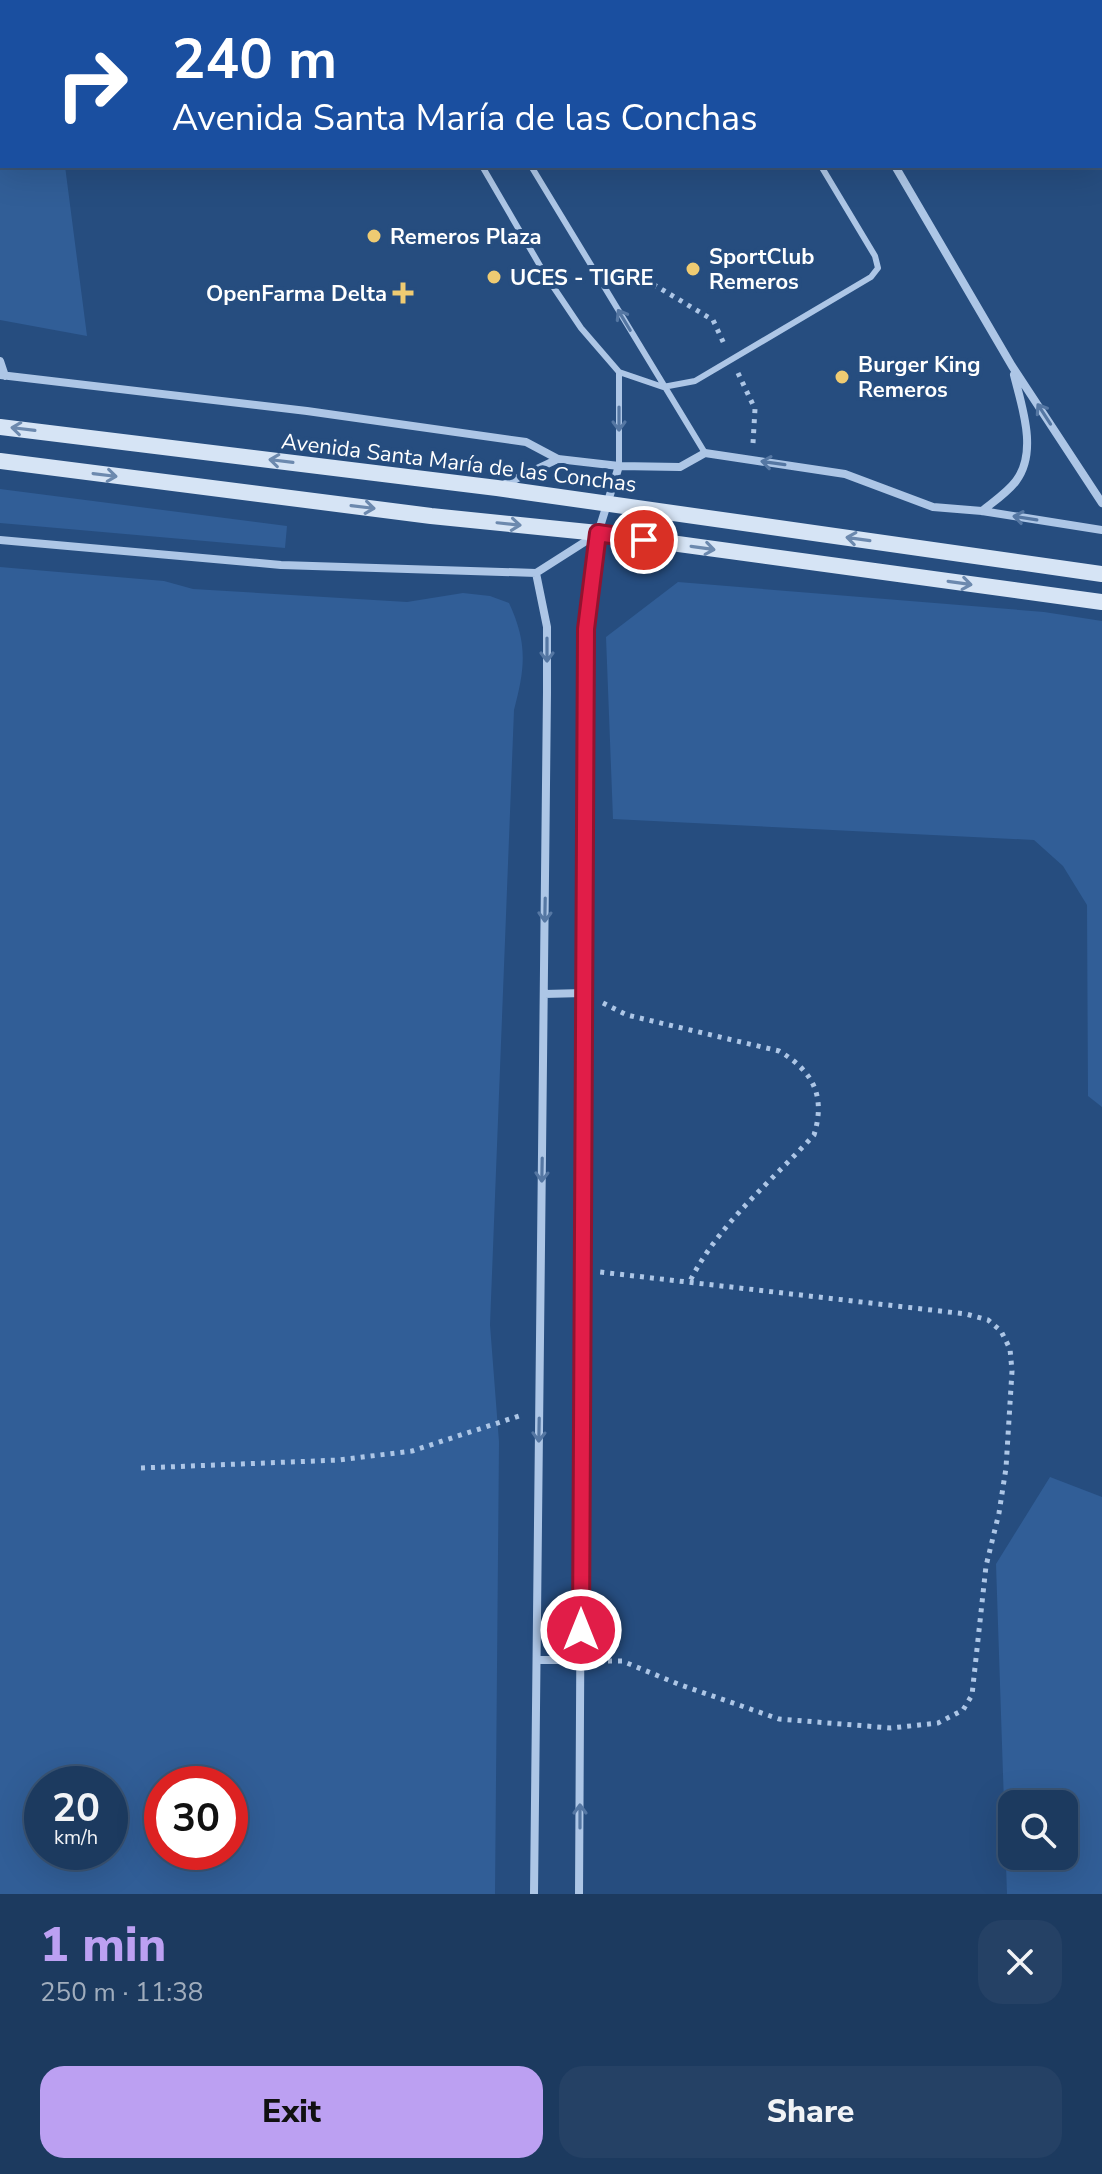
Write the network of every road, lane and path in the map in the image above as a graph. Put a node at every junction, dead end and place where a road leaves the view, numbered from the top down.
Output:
1 (483, 168) edge
2 (532, 168) edge
3 (822, 168) edge
4 (896, 168) edge
5 (0, 361) edge
6 (1012, 366) junction
7 (619, 372) junction
8 (2, 375) edge
9 (663, 387) junction
10 (0, 427) edge
11 (705, 453) junction
12 (558, 459) junction
13 (0, 461) edge
14 (619, 466) junction
15 (497, 488) junction
16 (609, 503) junction
17 (1102, 503) edge
18 (982, 511) junction
19 (1102, 530) edge
20 (598, 533) junction
21 (0, 540) edge
22 (536, 573) junction
23 (1102, 574) edge
24 (1102, 602) edge
25 (584, 993) junction
26 (544, 994) junction
27 (583, 1270) junction
28 (689, 1283) junction
29 (540, 1409) junction
30 (141, 1468) dead end
31 (537, 1660) junction
32 (581, 1660) junction
33 (534, 1894) edge
34 (579, 1894) edge

1 - 7 lane
9 -> 2 lane
3 - 9 lane
4 - 6 street
5 - 8 street
17 -> 6 street
6 - 18 street
7 - 9 lane
7 -> 14 lane
8 - 12 street
9 - 11 lane
15 -> 10 main road, Avenida Santa María de las Conchas
11 - 14 street
18 -> 11 street
12 - 14 street
12 - 15 street
13 -> 20 main road
14 - 16 street
15 - 16 main road, Avenida Santa María de las Conchas
16 - 20 street
23 -> 16 main road, Avenida Santa María de las Conchas
19 -> 18 street
20 - 22 street
20 -> 24 main road
20 - 25 street
21 - 22 street
22 -> 26 street
25 - 26 street
25 - 27 street
25 - 28 path
26 -> 29 street
27 - 28 path
27 - 32 street
28 - 32 path
29 - 30 path
29 -> 31 street
31 - 32 street
31 - 33 street
34 -> 32 street

